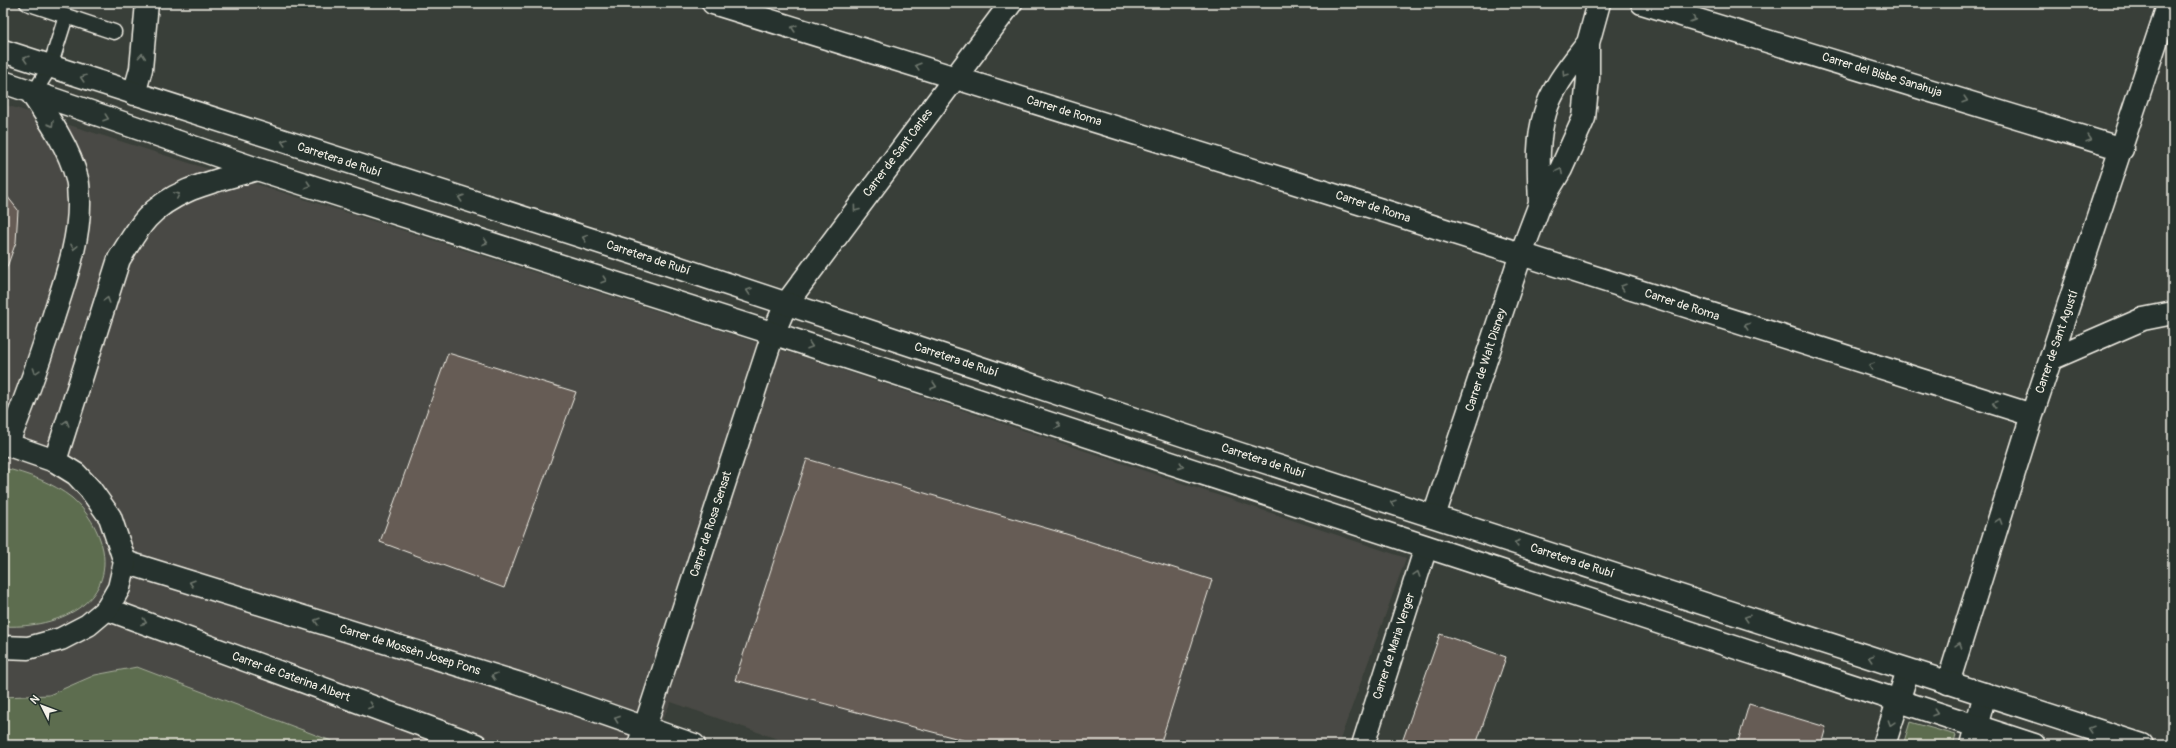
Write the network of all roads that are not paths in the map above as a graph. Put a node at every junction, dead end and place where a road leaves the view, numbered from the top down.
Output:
1 (27, 3) edge
2 (147, 3) edge
3 (712, 3) edge
4 (1011, 3) edge
5 (1599, 3) edge
6 (1642, 3) edge
7 (2169, 3) edge
8 (66, 16) junction
9 (114, 32) dead end
10 (1588, 43) junction
11 (3, 51) edge
12 (956, 77) junction
13 (3, 79) edge
14 (40, 80) junction
15 (3, 82) edge
16 (134, 94) junction
17 (2122, 149) junction
18 (257, 169) junction
19 (1540, 204) junction
20 (1521, 254) junction
21 (786, 304) junction
22 (2173, 313) edge
23 (773, 334) junction
24 (2051, 359) junction
25 (2032, 415) junction
26 (5, 443) edge
27 (55, 461) junction
28 (1434, 516) junction
29 (1426, 547) junction
30 (125, 562) junction
31 (107, 609) junction
32 (3, 647) edge
33 (1908, 670) junction
34 (1948, 683) junction
35 (1985, 694) junction
36 (1898, 701) junction
37 (1974, 736) edge
38 (642, 737) edge
39 (476, 745) edge
40 (694, 745) edge
41 (1363, 745) edge
42 (1884, 745) edge
43 (2034, 745) edge
44 (2142, 745) edge

1 - 8 lane
16 -> 2 street
12 -> 3 street, Carrer de Roma
4 - 12 street, Carrer de Sant Carles
5 - 10 street, Carrer de Walt Disney
6 -> 17 street, Carrer del Bisbe Sanahuja
7 - 17 street, Carrer de Sant Agustí
8 - 9 lane
8 - 14 lane
19 -> 10 street, Carrer de Walt Disney
10 -> 19 street, Carrer de Walt Disney
14 -> 11 street
12 - 20 street, Carrer de Roma
12 -> 21 street, Carrer de Sant Carles
13 - 14 street
14 - 15 street
14 - 16 street
14 -> 18 street
14 -> 26 street
21 -> 16 street, Carretera de Rubí
17 - 24 street, Carrer de Sant Agustí
18 -> 23 street
27 -> 18 street
19 - 20 street, Carrer de Walt Disney
25 -> 20 street, Carrer de Roma
20 - 28 street, Carrer de Walt Disney
21 - 23 street, Carrer de Rosa Sensat
28 -> 21 street, Carretera de Rubí
22 - 24 street
23 -> 29 street
23 - 38 street, Carrer de Rosa Sensat
24 - 25 street, Carrer de Sant Agustí
34 -> 25 street, Carrer de Sant Agustí
26 - 27 street
27 - 30 street
33 -> 28 street, Carretera de Rubí
29 - 36 street
41 -> 29 street, Carrer de Maria Verger
30 - 31 street
38 -> 30 street, Carrer de Mossèn Josep Pons
31 - 32 street
31 -> 39 street, Carrer de Caterina Albert
33 - 34 street, Carretera de Rubí
33 - 36 street
34 - 35 street, Carretera de Rubí
35 - 37 street
44 -> 35 street, Carretera de Rubí
36 -> 37 street
36 -> 42 street
37 - 43 street
38 - 40 street, Carrer de Mossèn Josep Pons

